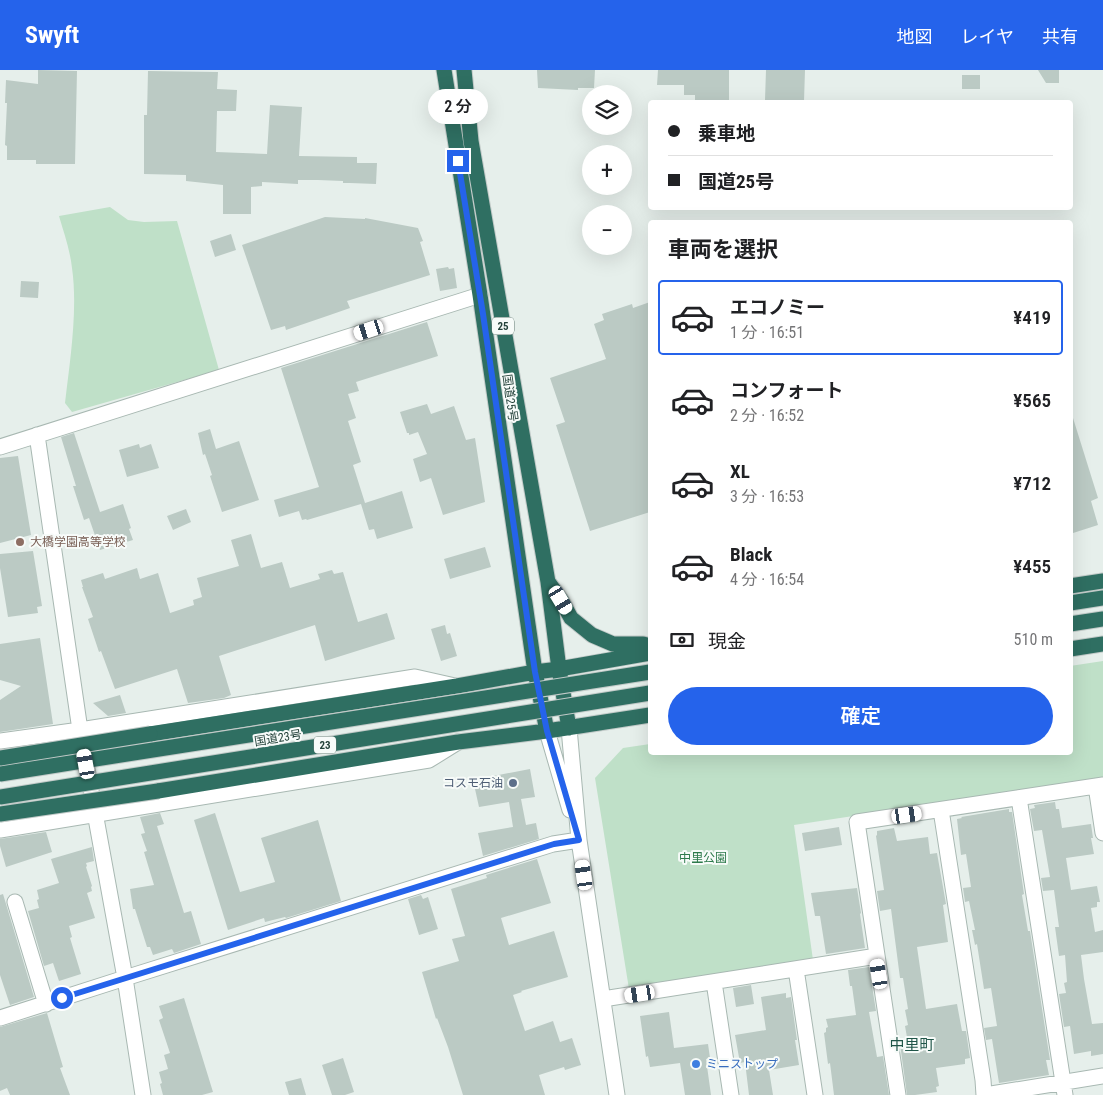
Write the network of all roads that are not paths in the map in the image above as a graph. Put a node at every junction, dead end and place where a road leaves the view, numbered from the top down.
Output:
1 (444, 70) edge
2 (464, 70) edge
3 (480, 295) junction
4 (38, 435) junction
5 (0, 447) edge
6 (1103, 581) edge
7 (548, 582) junction
8 (1073, 586) edge
9 (1103, 598) edge
10 (1073, 603) edge
11 (1103, 619) edge
12 (1073, 624) edge
13 (1103, 644) edge
14 (648, 645) edge
15 (1073, 649) edge
16 (648, 653) edge
17 (559, 669) junction
18 (535, 672) junction
19 (648, 672) edge
20 (457, 686) junction
21 (648, 693) edge
22 (648, 715) edge
23 (570, 728) junction
24 (80, 730) junction
25 (547, 731) junction
26 (0, 741) edge
27 (458, 742) junction
28 (0, 758) edge
29 (0, 774) edge
30 (1099, 785) edge
31 (0, 797) edge
32 (1019, 798) junction
33 (941, 810) junction
34 (0, 814) edge
35 (95, 815) junction
36 (0, 830) edge
37 (1103, 833) edge
38 (579, 840) junction
39 (15, 902) dead end
40 (876, 956) junction
41 (796, 968) junction
42 (125, 978) junction
43 (714, 982) junction
44 (602, 1000) junction
45 (46, 1004) junction
46 (0, 1018) edge
47 (1103, 1076) edge
48 (1064, 1089) edge
49 (143, 1095) edge
50 (617, 1095) edge
51 (731, 1095) edge
52 (815, 1095) edge
53 (898, 1095) edge
54 (984, 1095) edge

1 - 3 highway, 国道25号 / 25
2 - 7 highway, 国道25号 / 25
3 - 4 street
3 - 18 highway, 国道25号 / 25
4 - 5 street
4 - 24 street
6 - 8 highway
7 - 14 highway
7 - 17 highway, 国道25号 / 25
9 - 10 highway
11 - 12 highway
13 - 15 highway
16 - 17 highway
17 - 18 highway
17 - 23 highway, 国道25号 / 25
18 - 20 highway
18 - 25 highway, 国道25号 / 25
19 - 29 highway, 国道23号 / 23, bridge
20 - 24 street
20 - 28 highway, bridge
21 - 31 highway, 国道23号 / 23, bridge
22 - 23 highway
23 - 25 highway
23 - 38 street
24 - 26 street
24 - 35 street
25 - 27 highway
25 - 38 street
27 - 34 highway, bridge
27 - 35 street
30 - 32 street
30 - 37 street
32 - 33 street
32 - 48 street
33 - 40 street
33 - 54 street
35 - 36 street
35 - 42 street
38 - 42 street
38 - 44 street
39 - 45 street
40 - 41 street
40 - 53 street
41 - 43 street
41 - 52 street
42 - 45 street
42 - 49 street
43 - 44 street
43 - 51 street
44 - 50 street
45 - 46 street
47 - 48 street
48 - 54 street

